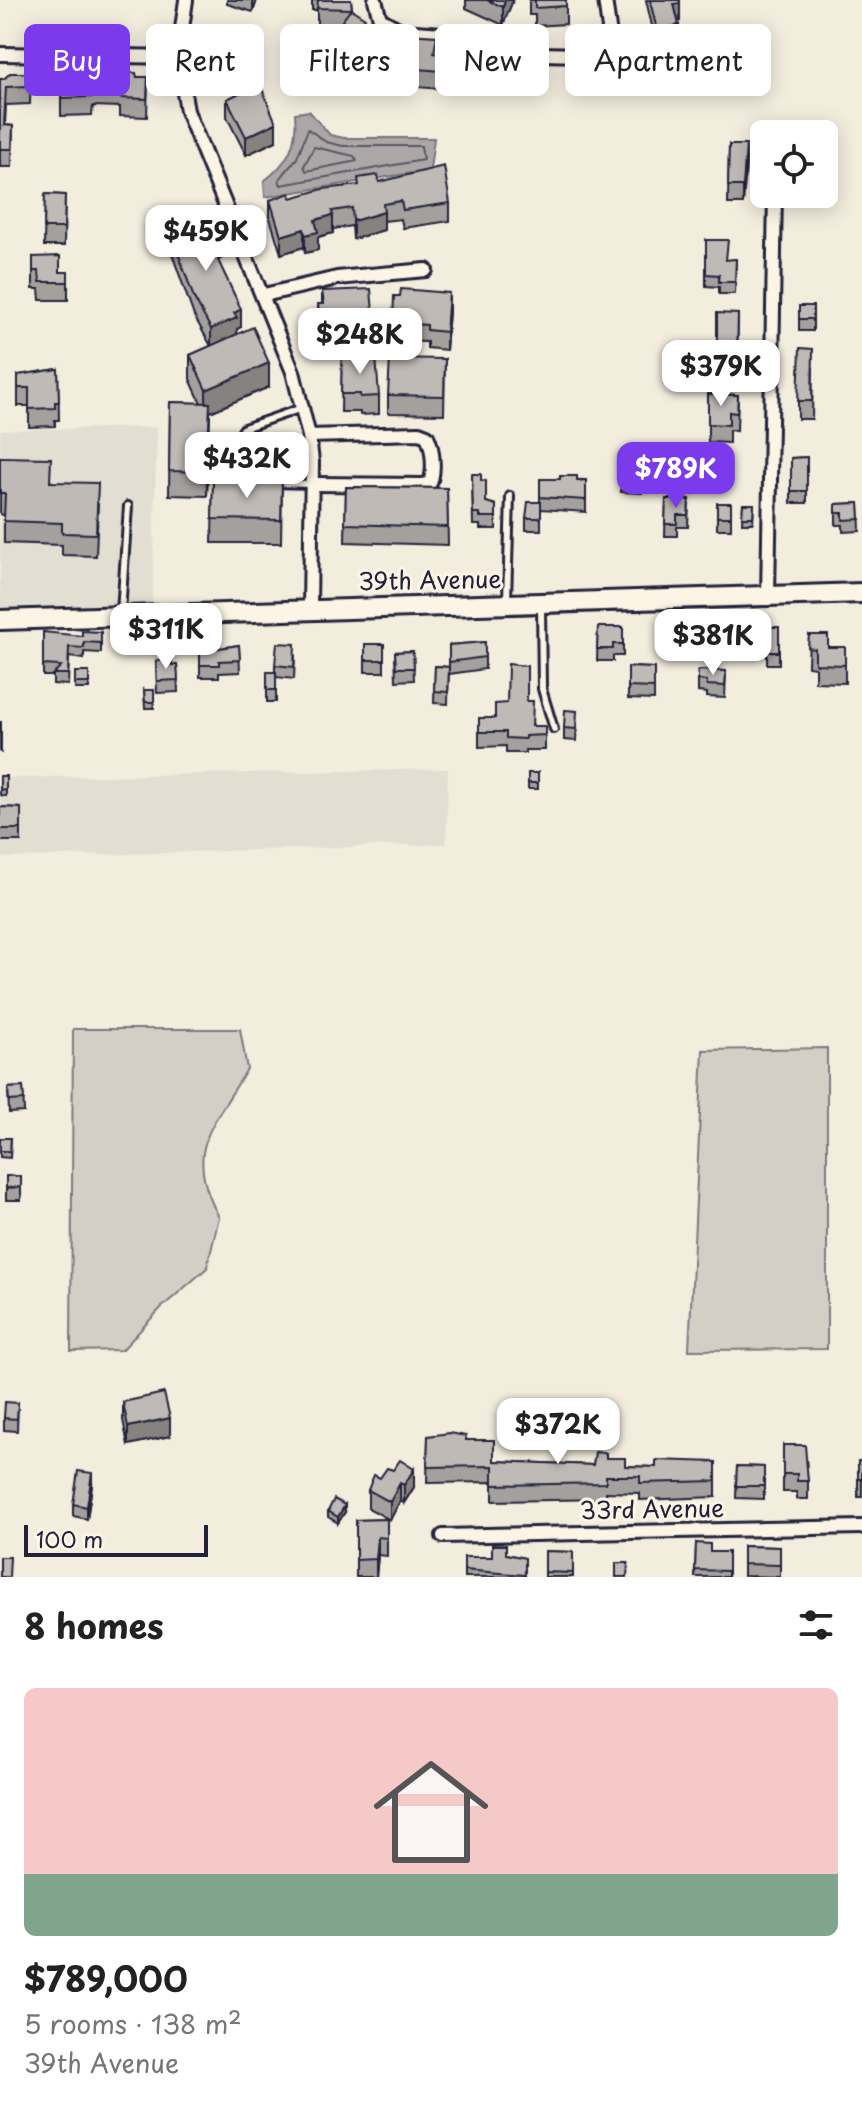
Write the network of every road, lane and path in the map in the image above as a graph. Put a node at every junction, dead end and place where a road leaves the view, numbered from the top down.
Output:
1 (186, 0) edge
2 (375, 0) edge
3 (605, 0) edge
4 (183, 24) edge
5 (0, 54) edge
6 (146, 56) edge
7 (184, 96) edge
8 (775, 208) edge
9 (426, 270) dead end
10 (264, 295) junction
11 (302, 408) junction
12 (309, 436) junction
13 (312, 484) junction
14 (510, 496) dead end
15 (128, 506) dead end
16 (862, 593) edge
17 (768, 596) junction
18 (507, 603) junction
19 (541, 603) junction
20 (310, 608) junction
21 (120, 617) junction
22 (0, 620) edge
23 (554, 729) dead end
24 (862, 1527) edge
25 (443, 1536) dead end

1 - 4 street
2 - 3 street
5 - 6 street
7 - 10 street
8 - 17 street
9 - 10 street
10 - 11 street
11 - 12 street
11 - 13 lane
12 - 13 street
12 - 13 street
13 - 20 street
14 - 18 lane
15 - 21 lane
16 - 17 main road, 39th Avenue
17 - 19 main road, 39th Avenue
18 - 19 main road, 39th Avenue
18 - 20 main road, 39th Avenue
19 - 23 lane
20 - 21 main road, 39th Avenue
21 - 22 main road, 39th Avenue
24 - 25 street, 33rd Avenue

